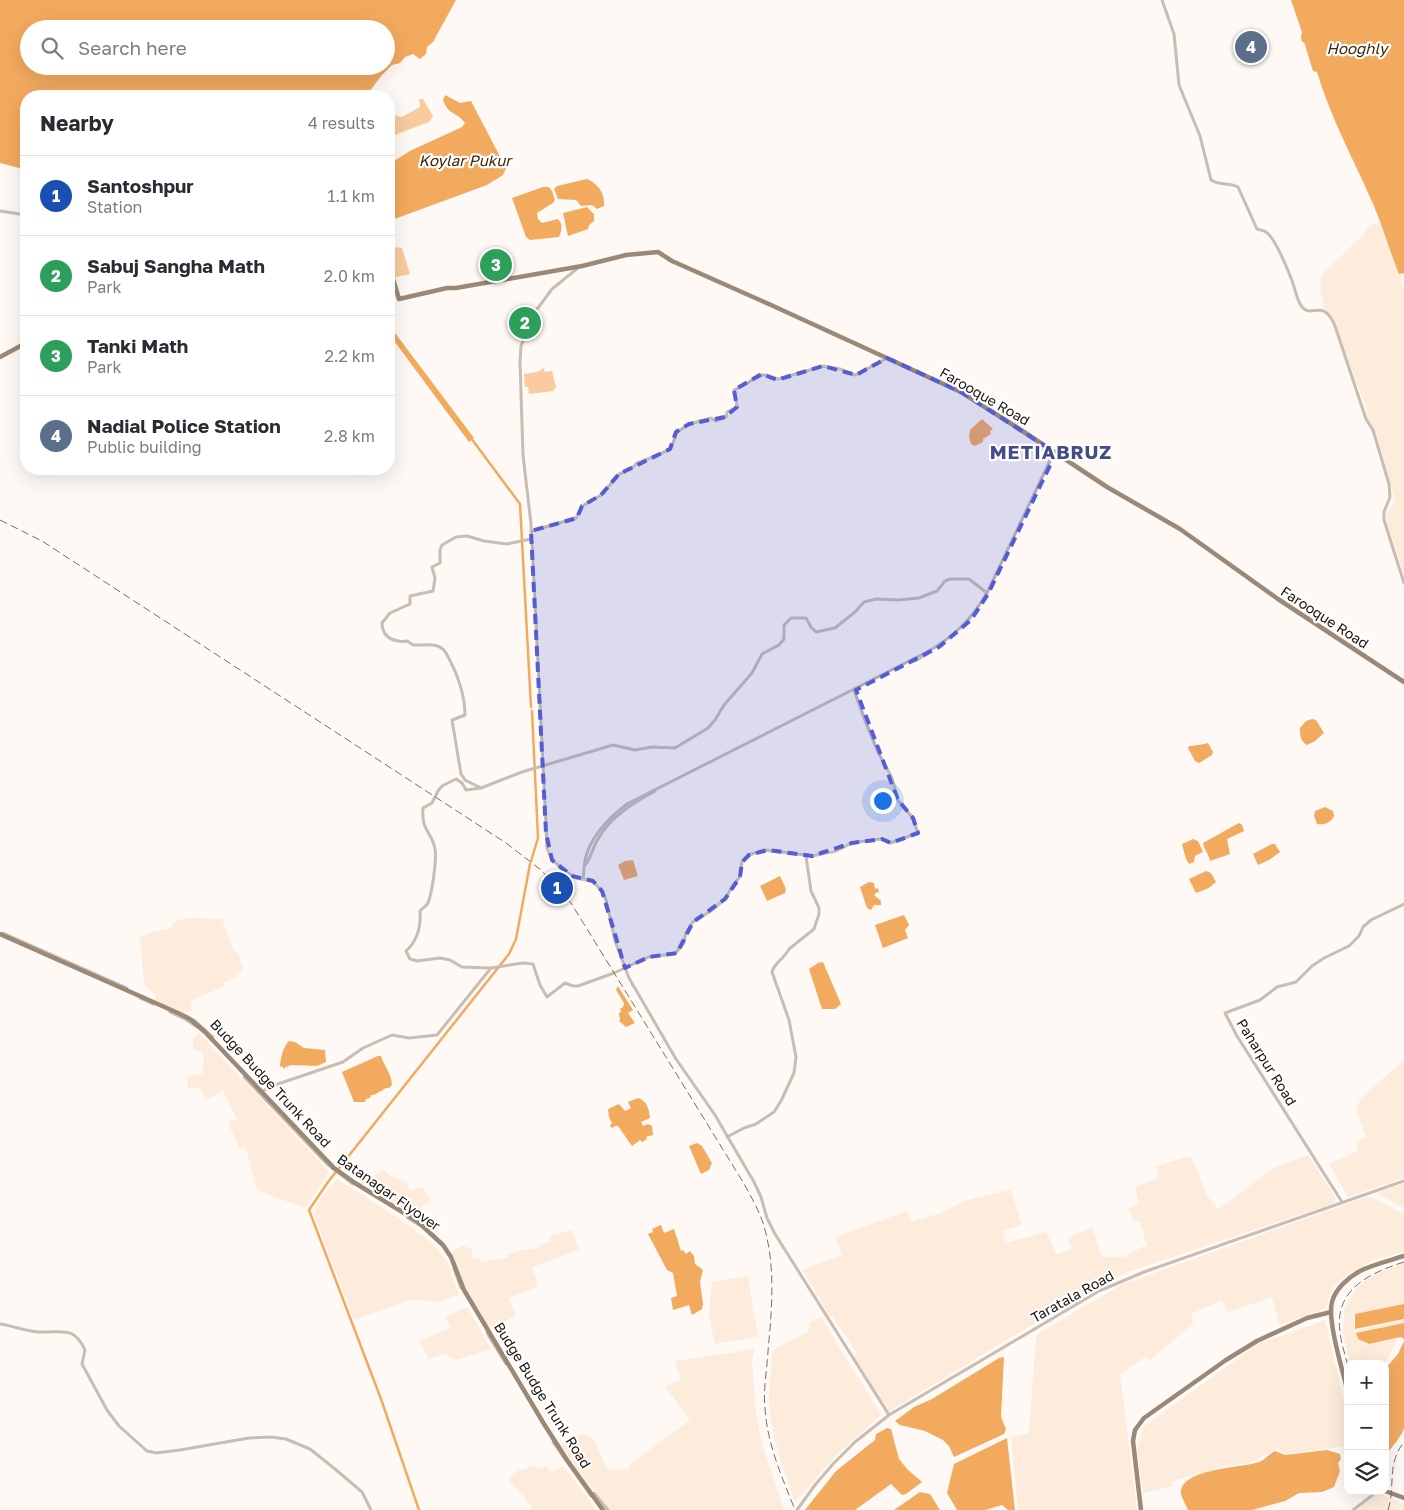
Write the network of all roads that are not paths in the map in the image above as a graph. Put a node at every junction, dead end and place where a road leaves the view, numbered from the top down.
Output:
1 (1162, 0) edge
2 (0, 211) edge
3 (20, 214) edge
4 (582, 266) junction
5 (395, 286) edge
6 (20, 345) edge
7 (0, 356) edge
8 (887, 358) junction
9 (1055, 452) junction
10 (531, 530) junction
11 (530, 539) junction
12 (1404, 584) edge
13 (987, 593) junction
14 (1404, 682) edge
15 (855, 690) junction
16 (541, 767) junction
17 (462, 776) junction
18 (456, 779) junction
19 (481, 788) junction
20 (806, 856) junction
21 (583, 880) junction
22 (1404, 904) edge
23 (0, 934) edge
24 (492, 968) junction
25 (625, 968) junction
26 (261, 1091) junction
27 (727, 1137) junction
28 (340, 1172) junction
29 (1404, 1181) edge
30 (1342, 1202) junction
31 (1404, 1256) edge
32 (1331, 1312) junction
33 (0, 1324) edge
34 (1344, 1376) edge
35 (889, 1415) junction
36 (1389, 1492) edge
37 (1373, 1495) edge
38 (1404, 1498) edge
39 (371, 1510) edge
40 (602, 1510) edge
41 (608, 1510) edge
42 (797, 1510) edge
43 (1142, 1510) edge
44 (1354, 1510) edge

1 - 12 street
2 - 3 street
4 - 5 main road
4 - 8 main road, Farooque Road
4 - 10 street
6 - 7 main road
8 - 9 main road, Farooque Road
8 - 10 street
9 - 13 street
9 - 14 main road, Farooque Road
9 - 15 street
10 - 11 street
11 - 16 street
11 - 17 street
13 - 15 street
13 - 16 street
15 - 20 street
15 - 21 street
16 - 19 street
16 - 21 street
17 - 18 street
17 - 19 street
18 - 19 street
18 - 24 street
20 - 25 street
20 - 27 street
21 - 25 street
22 - 30 street, Paharpur Road
23 - 26 street, Budge Budge Trunk Road
23 - 40 main road, Batanagar Flyover, bridge
24 - 25 street
24 - 26 street
25 - 27 street
26 - 28 street, Budge Budge Trunk Road, bridge
27 - 35 street
28 - 40 street, Budge Budge Trunk Road
28 - 41 street, Budge Budge Trunk Road
29 - 30 street, Taratala Road
30 - 35 street, Taratala Road
31 - 32 main road
32 - 34 main road
32 - 43 main road
33 - 39 street
35 - 42 street, Taratala Road
36 - 38 main road
37 - 44 street

